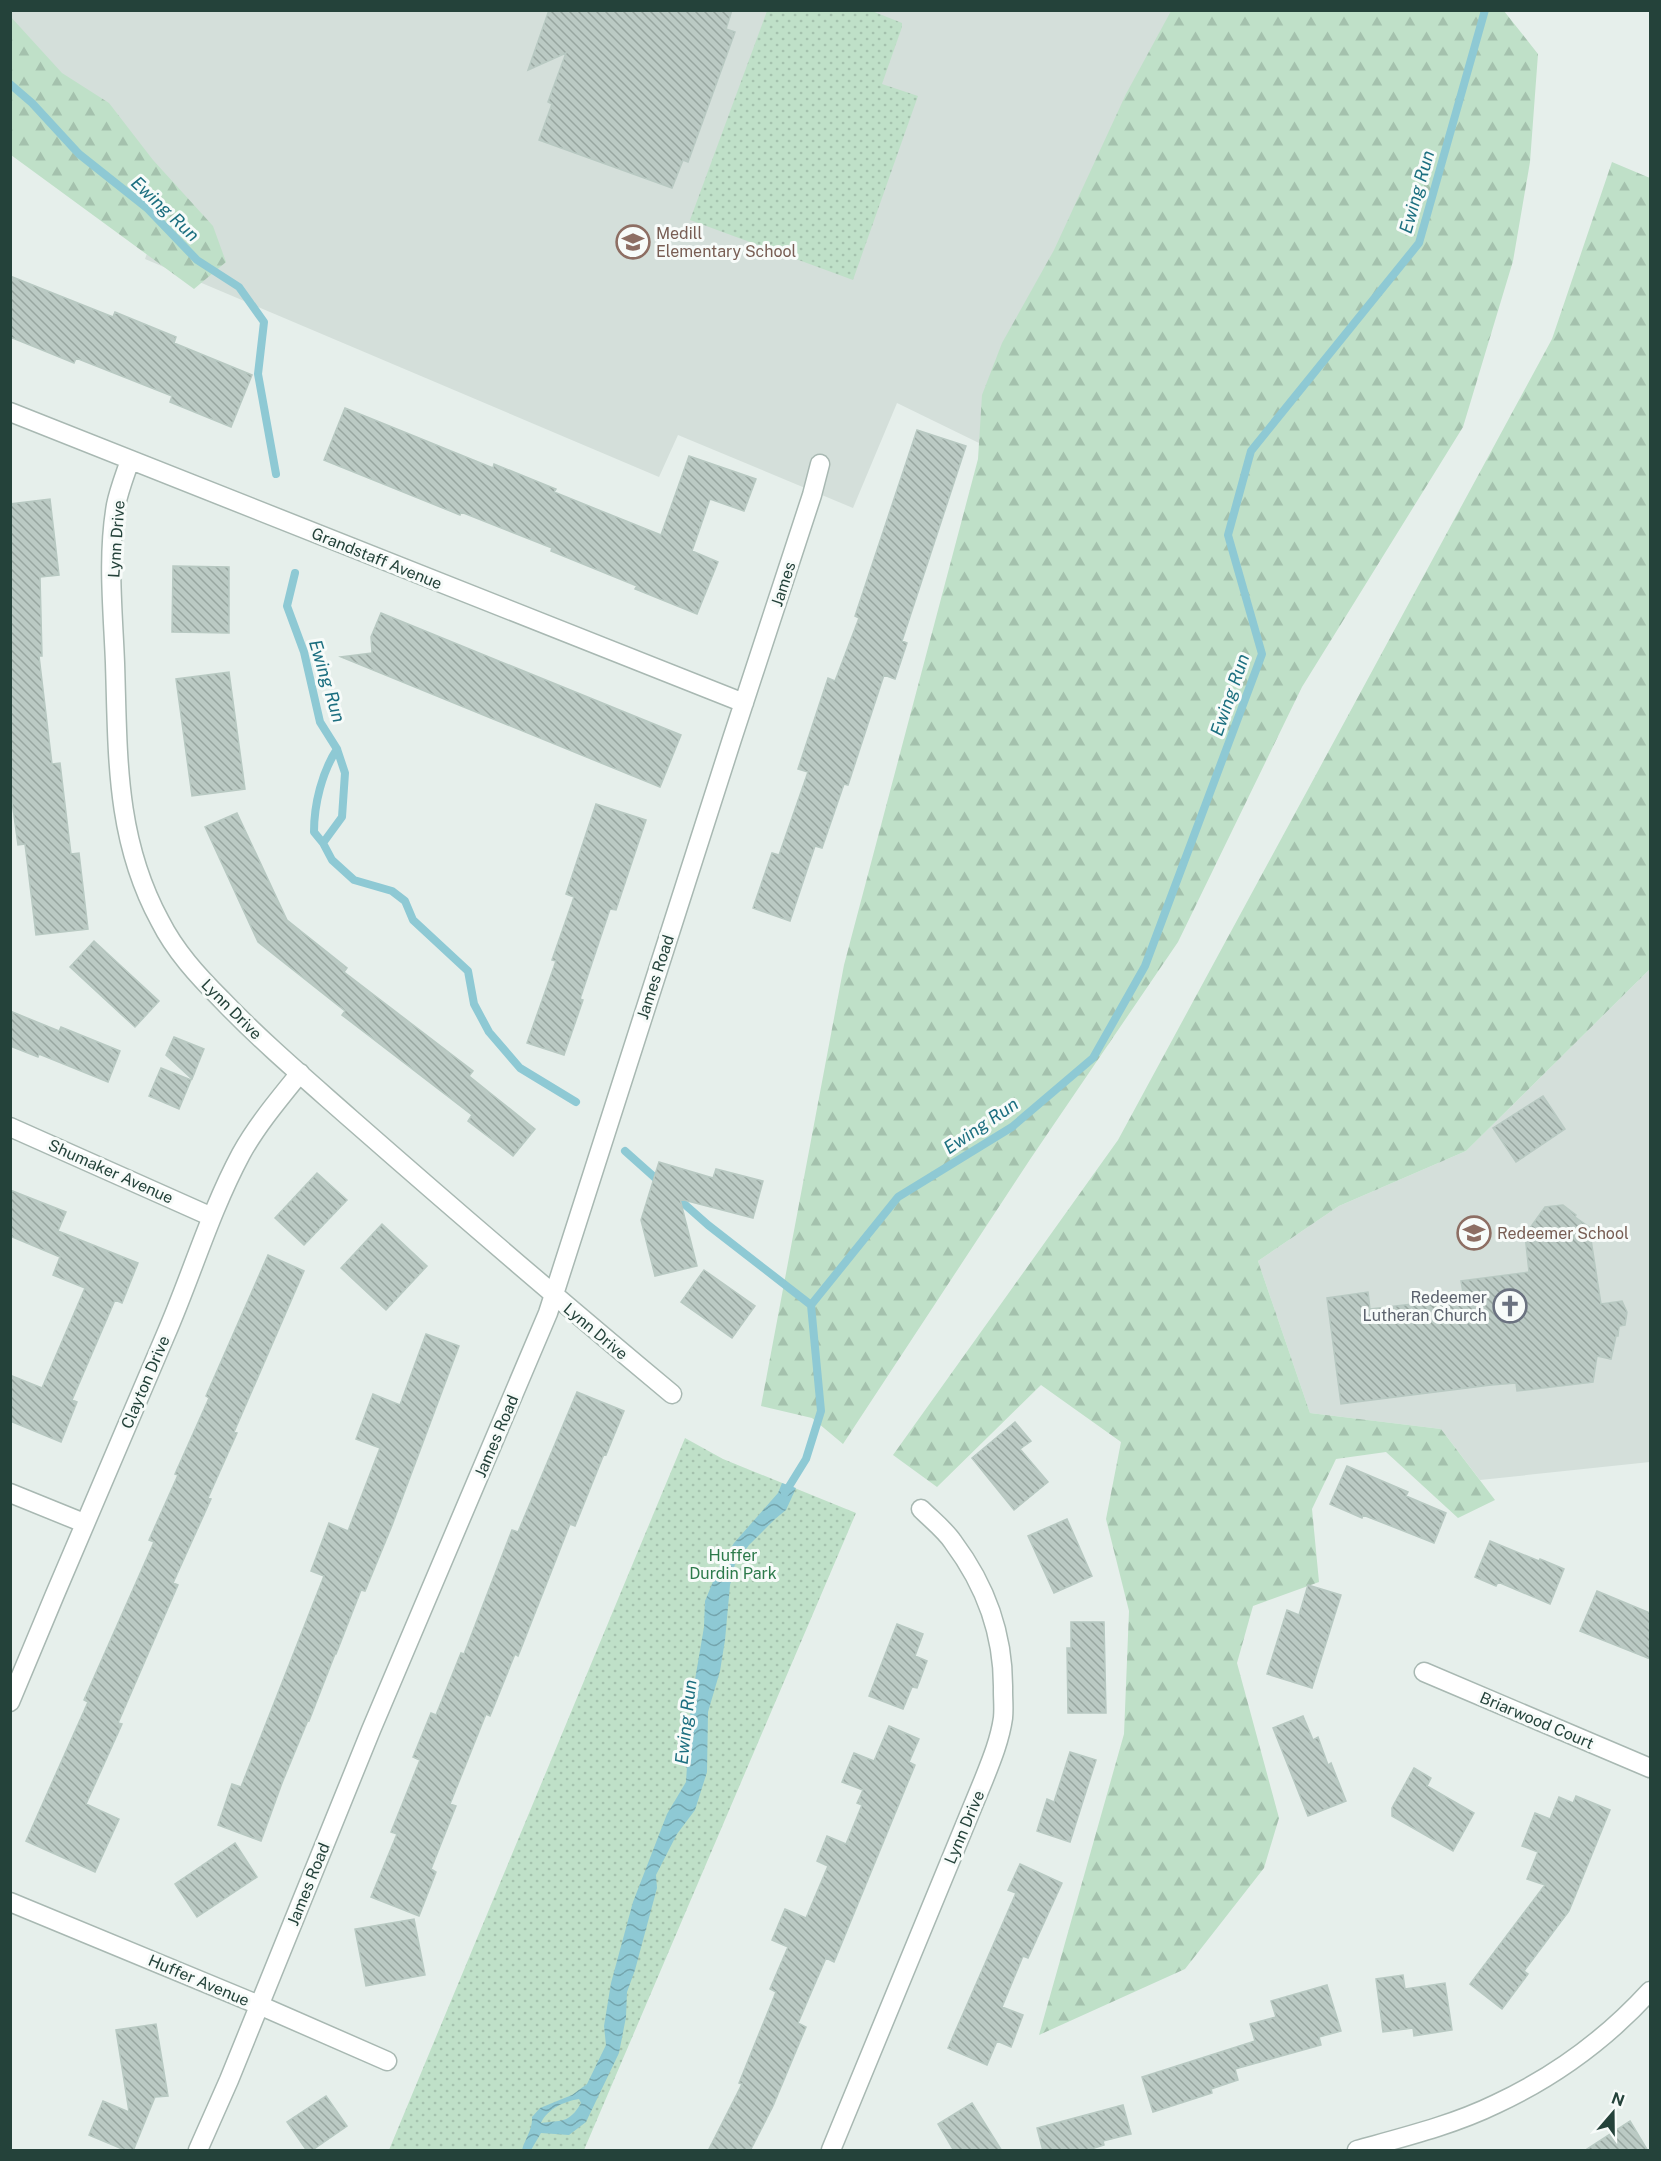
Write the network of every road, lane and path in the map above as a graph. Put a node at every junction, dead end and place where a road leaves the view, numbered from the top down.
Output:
1 (10, 412) edge
2 (130, 460) junction
3 (820, 464) dead end
4 (744, 703) junction
5 (300, 1073) junction
6 (10, 1127) edge
7 (212, 1216) junction
8 (554, 1296) junction
9 (672, 1394) dead end
10 (10, 1493) edge
11 (921, 1509) dead end
12 (84, 1523) junction
13 (1424, 1672) dead end
14 (10, 1702) edge
15 (1650, 1767) edge
16 (10, 1902) edge
17 (1650, 1991) edge
18 (259, 2005) junction
19 (387, 2061) dead end
20 (198, 2151) edge
21 (831, 2151) edge
22 (1357, 2151) edge

1 - 2 street, Grandstaff Avenue
2 - 4 street, Grandstaff Avenue
2 - 5 street, Lynn Drive
3 - 4 street, James
4 - 8 street, James Road
5 - 7 street, Clayton Drive
5 - 8 street, Lynn Drive
6 - 7 street, Shumaker Avenue
7 - 12 street, Clayton Drive
8 - 9 street, Lynn Drive
8 - 18 street, James Road
10 - 12 street
11 - 21 street, Lynn Drive
12 - 14 street, Clayton Drive
13 - 15 street, Briarwood Court
16 - 18 street, Huffer Avenue
17 - 22 street
18 - 19 street, Huffer Avenue
18 - 20 street, James Road

